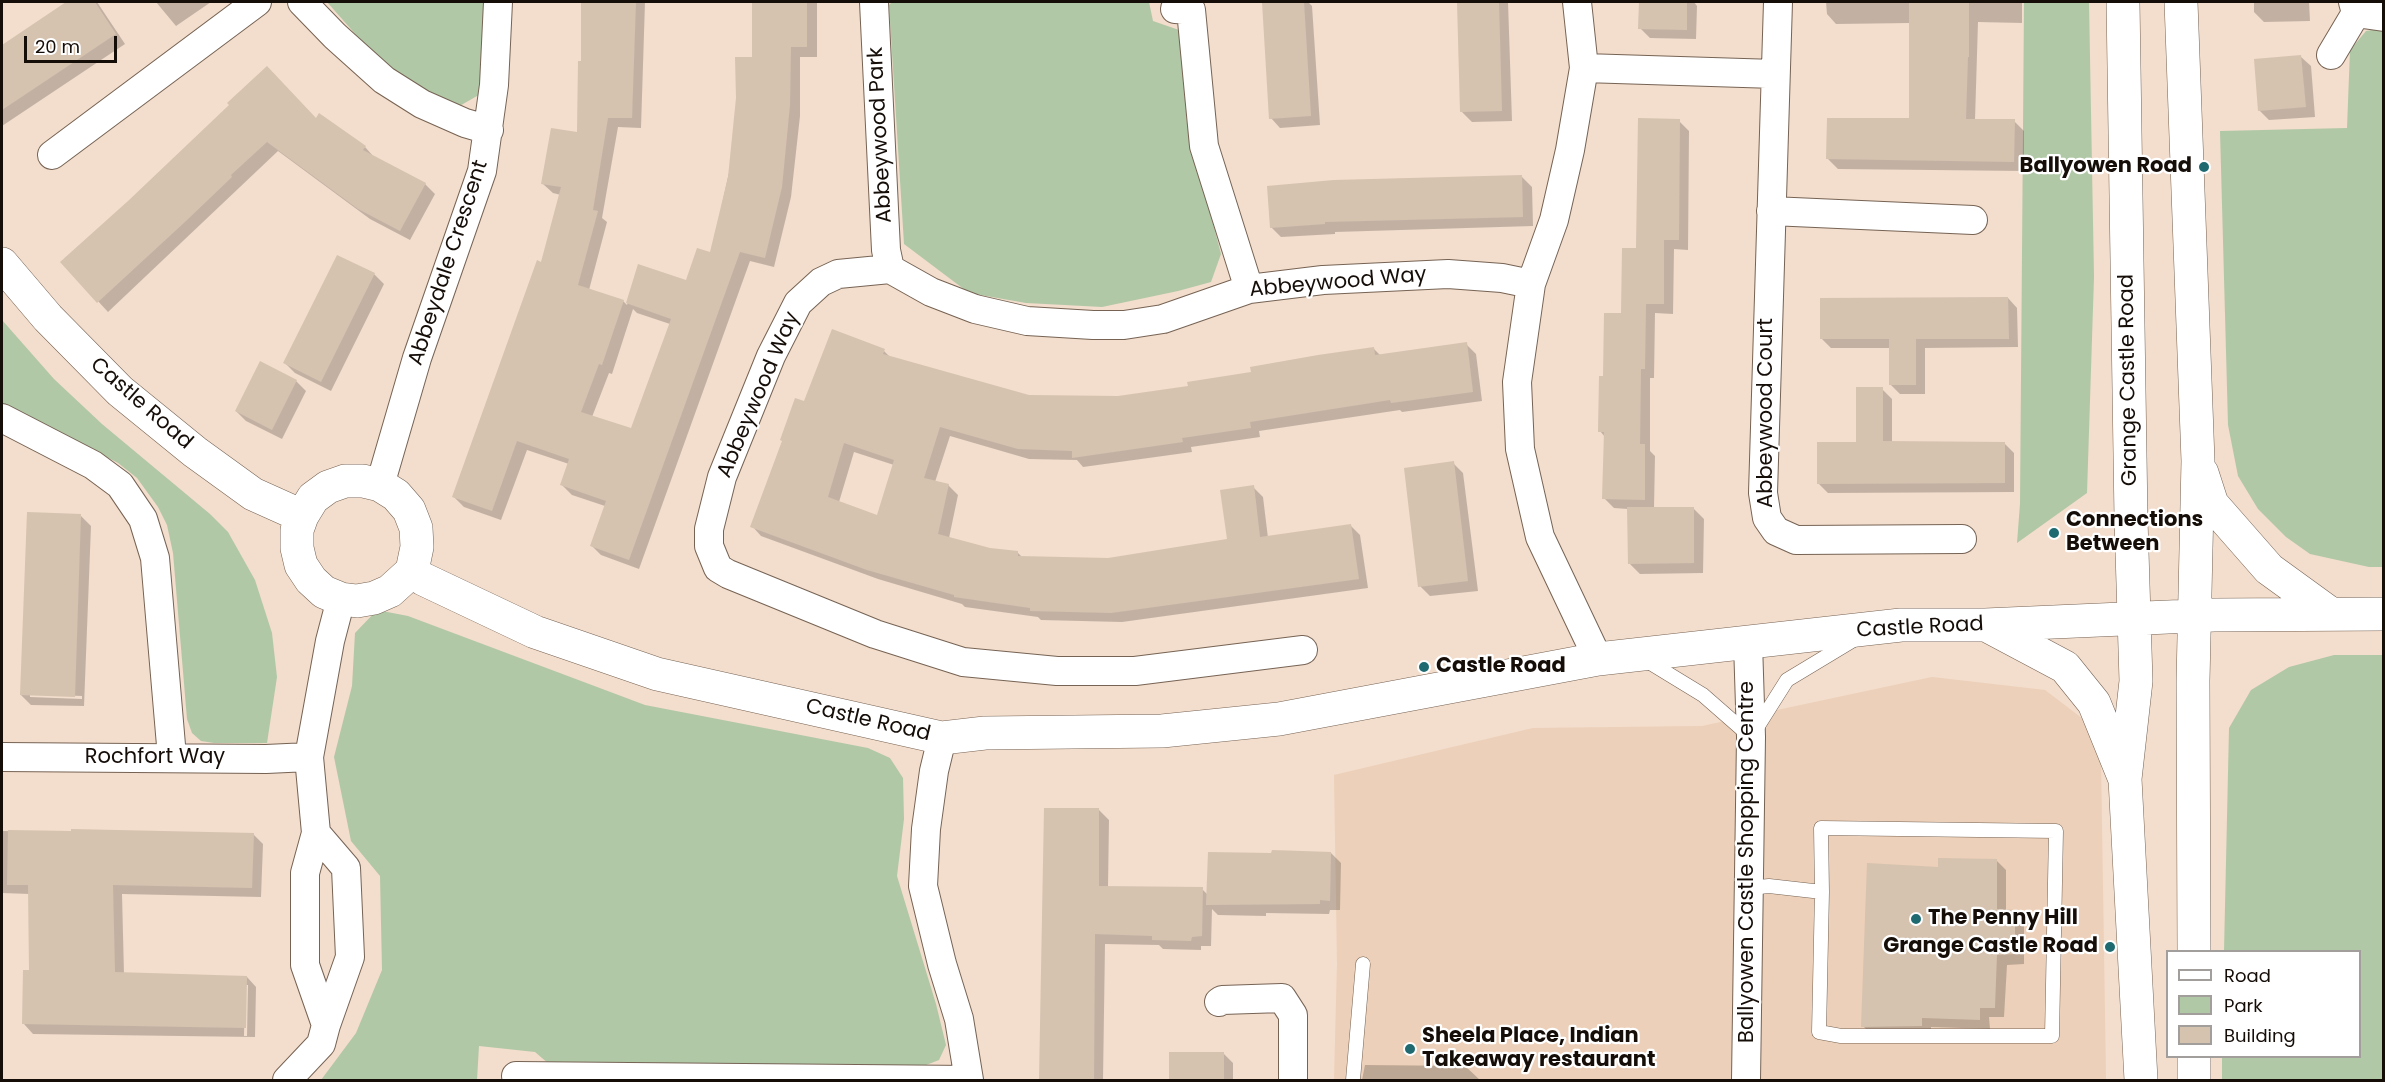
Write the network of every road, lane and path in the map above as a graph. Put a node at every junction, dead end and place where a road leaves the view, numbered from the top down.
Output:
1 (257, 2) edge
2 (302, 2) edge
3 (498, 2) edge
4 (874, 2) edge
5 (1577, 2) edge
6 (1778, 2) edge
7 (2123, 2) edge
8 (2181, 2) edge
9 (2354, 7) edge
10 (1174, 9) dead end
11 (2384, 17) edge
12 (2331, 55) dead end
13 (1584, 68) junction
14 (1775, 74) junction
15 (489, 130) junction
16 (52, 155) dead end
17 (1771, 211) junction
18 (1973, 220) dead end
19 (2, 264) edge
20 (890, 269) junction
21 (1531, 284) junction
22 (1249, 289) junction
23 (2, 418) edge
24 (2198, 461) junction
25 (380, 485) junction
26 (302, 516) junction
27 (1962, 540) dead end
28 (412, 571) junction
29 (341, 599) junction
30 (2331, 614) junction
31 (2384, 614) edge
32 (2195, 616) junction
33 (2134, 618) junction
34 (1985, 625) junction
35 (1872, 628) junction
36 (1748, 643) junction
37 (1302, 650) dead end
38 (1640, 656) junction
39 (1598, 660) junction
40 (1751, 737) junction
41 (942, 738) junction
42 (2, 757) edge
43 (172, 757) junction
44 (309, 757) junction
45 (2125, 779) junction
46 (316, 833) junction
47 (1749, 888) junction
48 (1822, 892) junction
49 (2194, 950) edge
50 (1363, 964) dead end
51 (1219, 1002) dead end
52 (326, 1025) junction
53 (2194, 1058) edge
54 (516, 1076) dead end
55 (287, 1080) edge
56 (969, 1080) edge
57 (1293, 1080) edge
58 (1353, 1080) edge
59 (1746, 1080) edge
60 (2141, 1080) edge
61 (2194, 1080) edge

1 - 16 street
2 - 15 street
3 - 15 street, Abbeydale Crescent
4 - 20 street, Abbeywood Park
5 - 13 street
6 - 14 street, Abbeywood Court
7 - 33 street, Grange Castle Road
8 - 24 street
9 - 11 street
9 - 12 street
10 - 22 street
13 - 14 street
13 - 21 street
14 - 17 street, Abbeywood Court
15 - 25 street, Abbeydale Crescent
17 - 18 street
17 - 27 street, Abbeywood Court
19 - 26 street, Castle Road
20 - 22 street, Abbeywood Way
20 - 37 street, Abbeywood Way
21 - 22 street, Abbeywood Way
21 - 39 street
23 - 43 street
24 - 30 street
24 - 32 street
25 - 26 street
25 - 28 street
26 - 29 street
28 - 29 street
28 - 41 street, Castle Road
29 - 44 street
30 - 31 street, Castle Road
30 - 32 street, Castle Road
32 - 33 street, Castle Road
32 - 49 street
33 - 34 street, Castle Road
33 - 45 street, Grange Castle Road
34 - 35 street, Castle Road
34 - 45 street
35 - 36 street, Castle Road
35 - 40 lane
36 - 38 street, Castle Road
36 - 40 street, Ballyowen Castle Shopping Centre
38 - 39 street, Castle Road
38 - 40 lane
39 - 41 street, Castle Road
40 - 47 street, Ballyowen Castle Shopping Centre
41 - 56 street
42 - 43 street, Rochfort Way
43 - 44 street, Rochfort Way
44 - 46 street
45 - 60 street, Grange Castle Road
46 - 52 street
46 - 52 street
47 - 48 lane
47 - 59 street, Ballyowen Castle Shopping Centre
48 - 48 lane
50 - 58 lane
51 - 57 street
52 - 55 street
53 - 61 street
54 - 56 street

